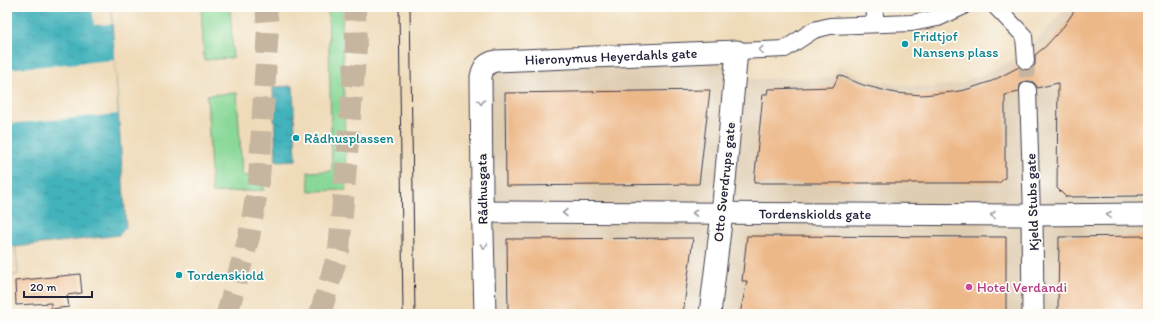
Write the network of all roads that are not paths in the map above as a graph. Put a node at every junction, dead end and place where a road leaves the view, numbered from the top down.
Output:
1 (874, 7) edge
2 (962, 7) edge
3 (996, 7) edge
4 (876, 24) junction
5 (737, 51) junction
6 (1026, 61) tunnel mouth
7 (486, 65) joint
8 (1028, 90) tunnel mouth
9 (483, 212) junction
10 (722, 214) junction
11 (1148, 214) edge
12 (1032, 215) junction
13 (486, 314) edge
14 (710, 314) edge
15 (1033, 314) edge

1 - 4 street
2 - 4 street
3 - 6 street
4 -> 5 street
5 - 7 street, Hieronymus Heyerdahls gate
5 - 10 street, Otto Sverdrups gate
7 -> 9 street, Rådhusgata
8 - 12 street, Kjeld Stubs gate
10 -> 9 street, Tordenskiolds gate
9 -> 13 street, Rådhusgata
12 -> 10 street, Tordenskiolds gate
10 - 14 street, Otto Sverdrups gate
11 -> 12 street, Tordenskiolds gate
12 - 15 street, Kjeld Stubs gate

